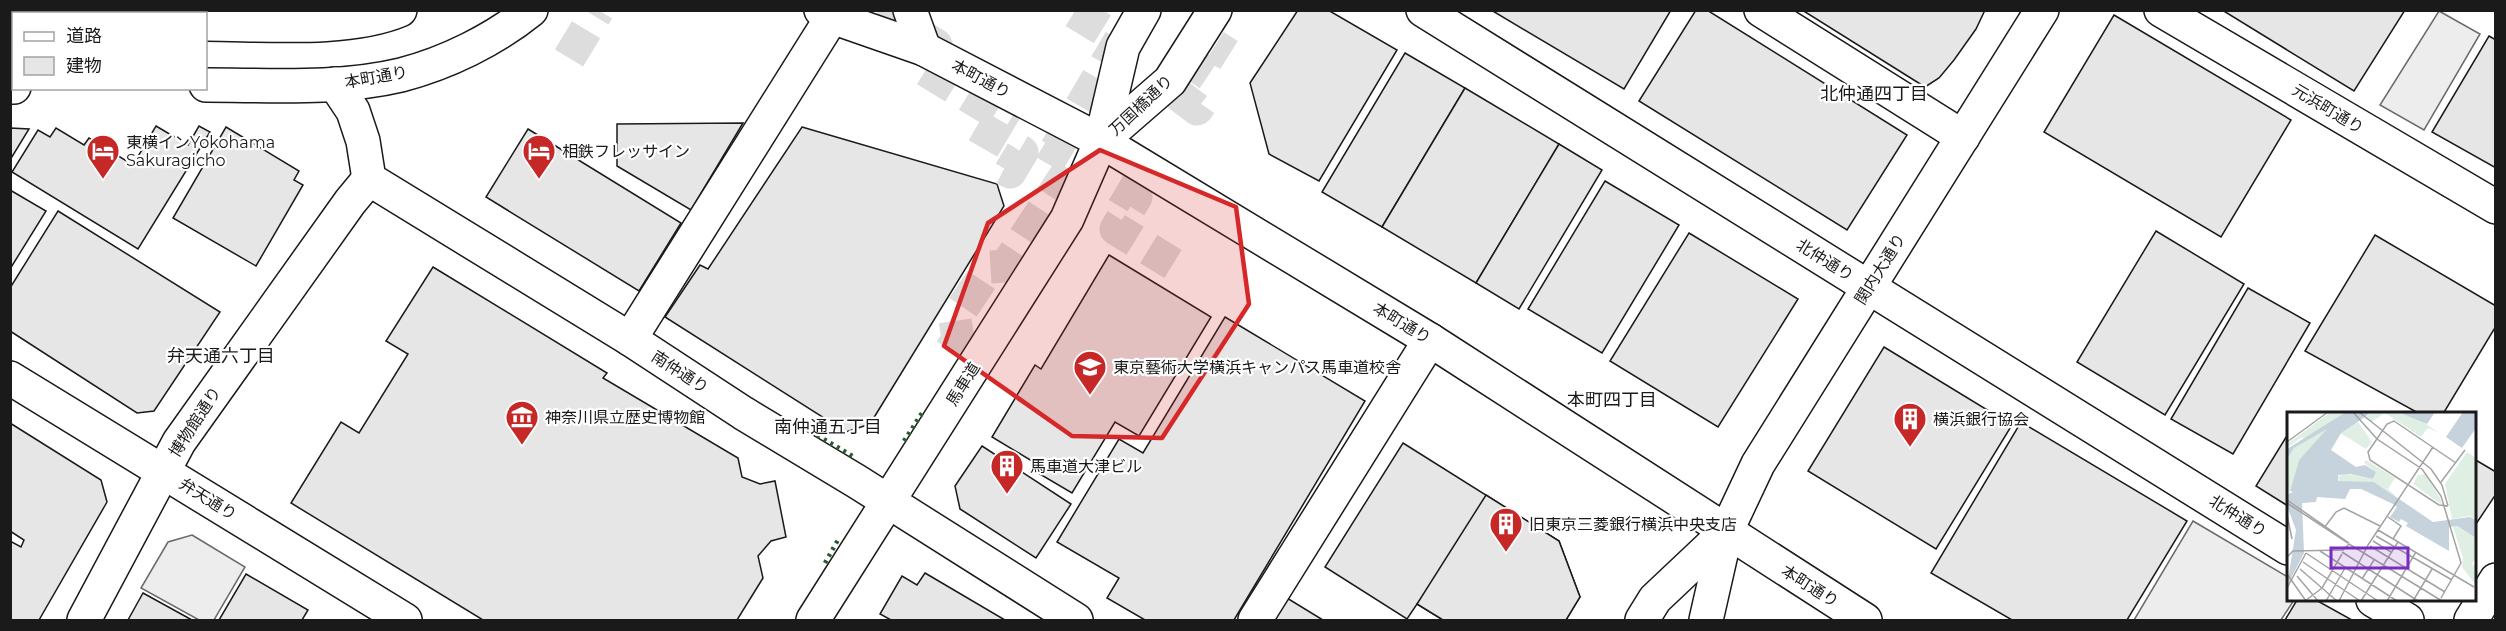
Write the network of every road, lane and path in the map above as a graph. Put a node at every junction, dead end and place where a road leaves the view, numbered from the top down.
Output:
1 (400, 10) edge
2 (531, 10) edge
3 (910, 10) edge
4 (1144, 10) edge
5 (1215, 10) edge
6 (1423, 10) edge
7 (1761, 10) edge
8 (2042, 10) edge
9 (2161, 10) edge
10 (827, 14) edge
11 (207, 24) edge
12 (924, 49) junction
13 (334, 84) junction
14 (207, 85) edge
15 (1963, 136) junction
16 (1101, 141) junction
17 (369, 179) junction
18 (2496, 207) edge
19 (1869, 287) junction
20 (630, 339) junction
21 (1430, 340) junction
22 (10, 378) edge
23 (164, 471) junction
24 (888, 503) junction
25 (1726, 532) junction
26 (2287, 547) edge
27 (2496, 580) edge
28 (2375, 601) edge
29 (84, 621) edge
30 (405, 621) edge
31 (813, 621) edge
32 (1076, 621) edge
33 (1255, 621) edge
34 (1642, 621) edge
35 (1706, 621) edge
36 (1865, 621) edge
37 (2407, 621) edge
38 (2471, 621) edge

1 - 11 main road
2 - 13 main road, 本町通り
3 - 12 main road
4 - 16 main road, 万国橋通り
5 - 16 main road, 万国橋通り
6 - 19 main road, 北仲通り
7 - 15 main road
8 - 15 main road, 関内大通り
9 - 18 main road, 元浜町通り
10 - 12 main road, 本町通り
10 - 20 main road
12 - 16 main road, 本町通り
13 - 14 main road, 本町通り
13 - 17 main road
15 - 19 main road, 関内大通り
16 - 21 main road, 本町通り
16 - 24 main road, 馬車道
17 - 20 main road, 南仲通り
17 - 23 main road, 博物館通り
19 - 25 main road, 関内大通り
19 - 26 main road, 北仲通り
20 - 24 main road, 南仲通り
21 - 25 main road, 本町通り
21 - 33 main road
22 - 23 main road, 弁天通り
23 - 29 main road, 博物館通り
23 - 30 main road, 弁天通り
24 - 31 main road, 馬車道
24 - 32 main road, 南仲通り
25 - 34 main road, 関内大通り
25 - 35 main road, 関内大通り
25 - 36 main road, 本町通り
27 - 38 main road
28 - 37 main road

